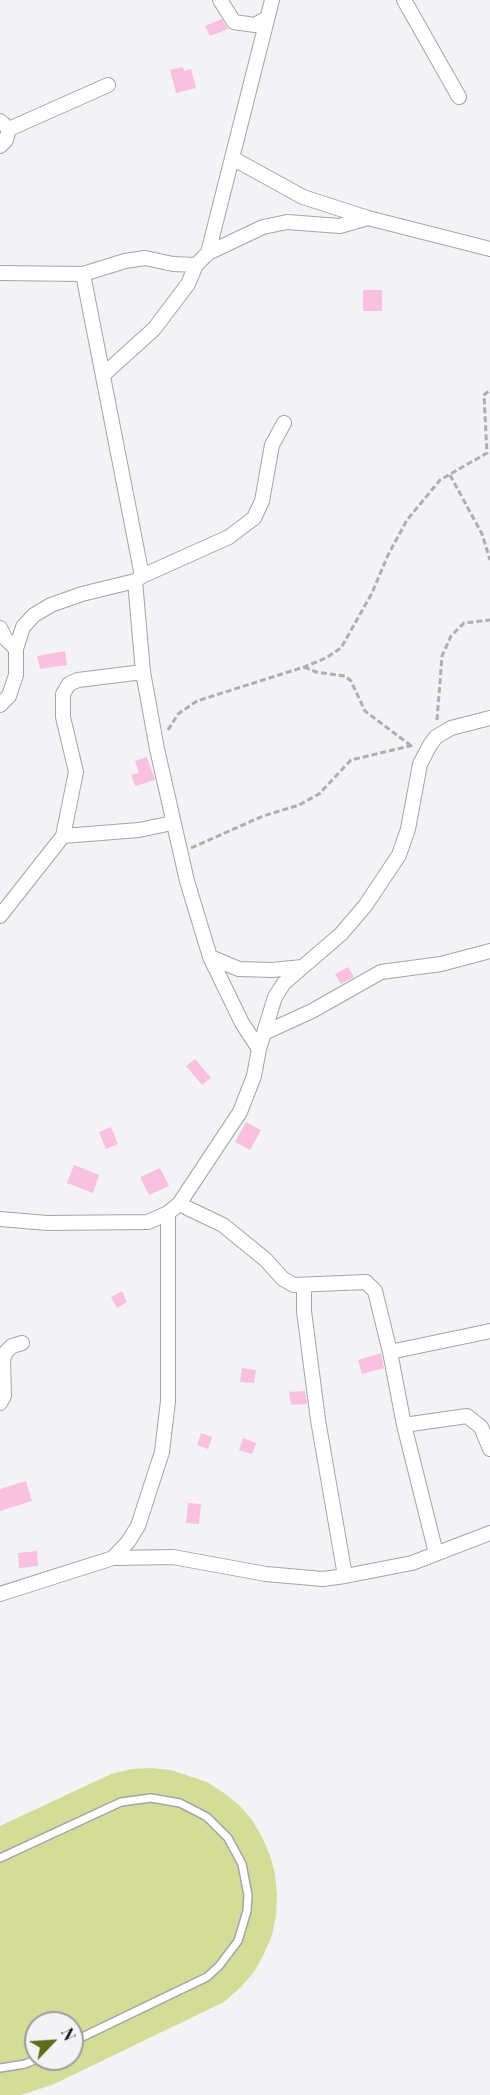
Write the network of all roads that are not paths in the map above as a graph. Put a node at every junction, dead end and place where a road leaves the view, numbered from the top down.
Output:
1 (220, 0) edge
2 (272, 0) edge
3 (404, 0) edge
4 (267, 18) junction
5 (108, 85) dead end
6 (459, 97) dead end
7 (4, 125) edge
8 (0, 146) edge
9 (232, 158) junction
10 (368, 218) junction
11 (490, 249) edge
12 (208, 253) junction
13 (196, 265) junction
14 (0, 273) edge
15 (83, 274) junction
16 (103, 375) junction
17 (284, 423) dead end
18 (139, 578) junction
19 (0, 628) edge
20 (16, 649) junction
21 (143, 672) junction
22 (0, 705) edge
23 (490, 718) edge
24 (172, 823) junction
25 (63, 836) junction
26 (0, 916) edge
27 (490, 951) edge
28 (210, 957) junction
29 (302, 967) junction
30 (264, 1033) junction
31 (259, 1048) junction
32 (173, 1209) junction
33 (0, 1219) edge
34 (304, 1285) junction
35 (490, 1331) edge
36 (22, 1343) dead end
37 (390, 1352) junction
38 (0, 1403) edge
39 (404, 1425) junction
40 (490, 1449) edge
41 (490, 1533) edge
42 (436, 1553) junction
43 (113, 1558) junction
44 (345, 1576) junction
45 (0, 1594) edge
46 (0, 1858) edge
47 (84, 2036) edge
48 (24, 2064) edge
49 (0, 2068) edge

1 - 4 street
2 - 4 street
3 - 6 street
4 - 9 street
5 - 7 street
7 - 8 street
9 - 10 street
9 - 12 street
10 - 11 street
10 - 12 street
12 - 13 street
13 - 15 street
13 - 16 street
14 - 15 street
15 - 16 street
16 - 18 street
17 - 18 street
18 - 20 street
18 - 21 street
19 - 20 street
20 - 22 street
21 - 24 street
21 - 25 street
23 - 29 street
24 - 25 street
24 - 28 street
25 - 26 street
27 - 30 street
28 - 29 street
28 - 31 street
29 - 30 street
30 - 31 street
31 - 32 street
32 - 33 street
32 - 34 street
32 - 43 street
34 - 37 street
34 - 44 street
35 - 37 street
36 - 38 street
37 - 39 street
39 - 40 street
39 - 42 street
41 - 42 street
42 - 44 street
43 - 44 street
43 - 45 street
46 - 47 lane
48 - 49 lane

